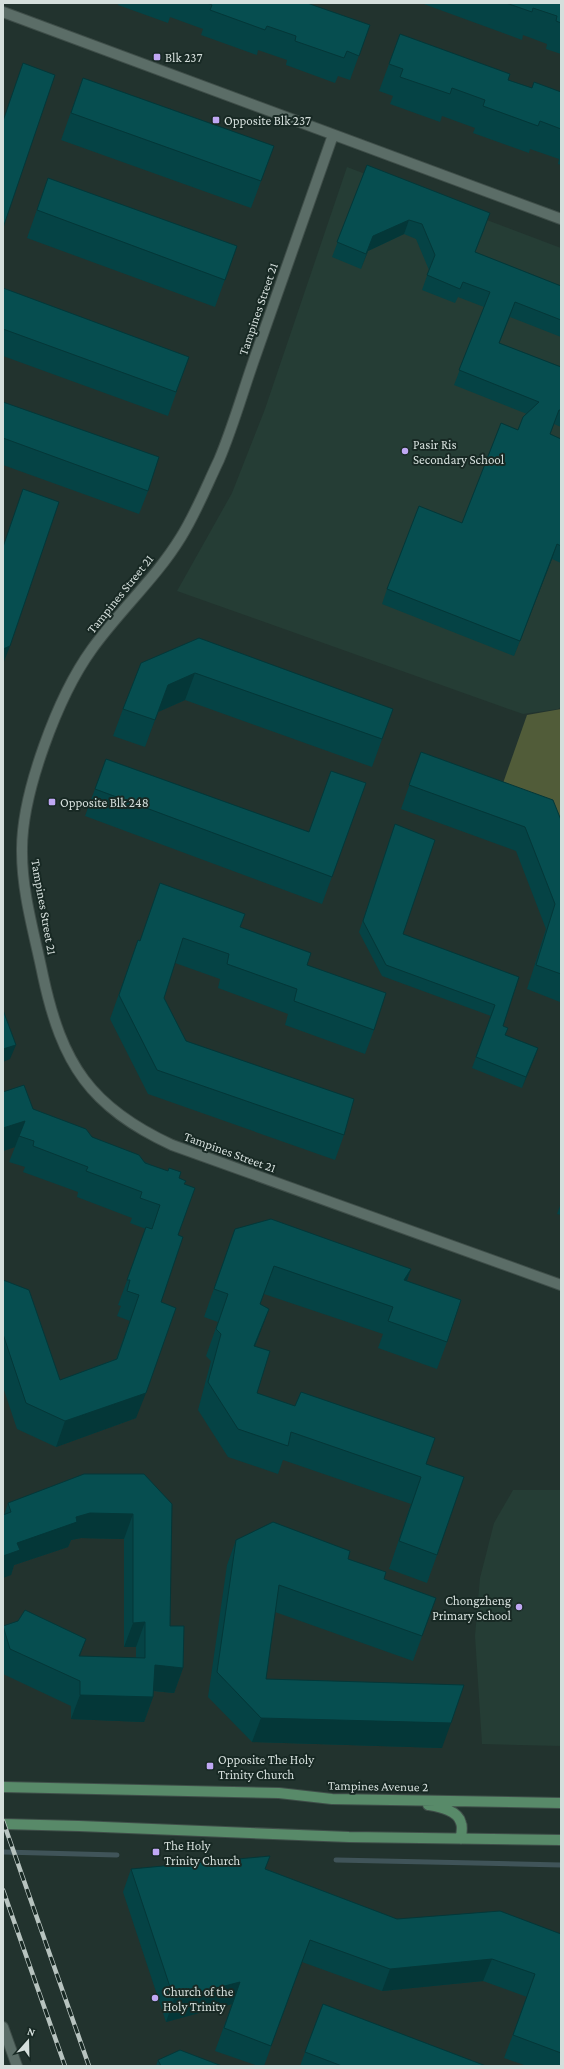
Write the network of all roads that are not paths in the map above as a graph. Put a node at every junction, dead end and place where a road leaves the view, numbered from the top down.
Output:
1 (3, 12) edge
2 (333, 135) junction
3 (561, 219) edge
4 (561, 1285) edge
5 (3, 1787) edge
6 (397, 1800) junction
7 (561, 1803) edge
8 (3, 1824) edge
9 (461, 1839) junction
10 (561, 1840) edge
11 (3, 2027) edge
12 (17, 2066) edge

1 - 2 street
2 - 3 street
2 - 4 street, Tampines Street 21
5 - 6 main road, Tampines Avenue 2
6 - 7 main road, Tampines Avenue 2
6 - 9 main road
8 - 9 main road
9 - 10 main road
11 - 12 street

